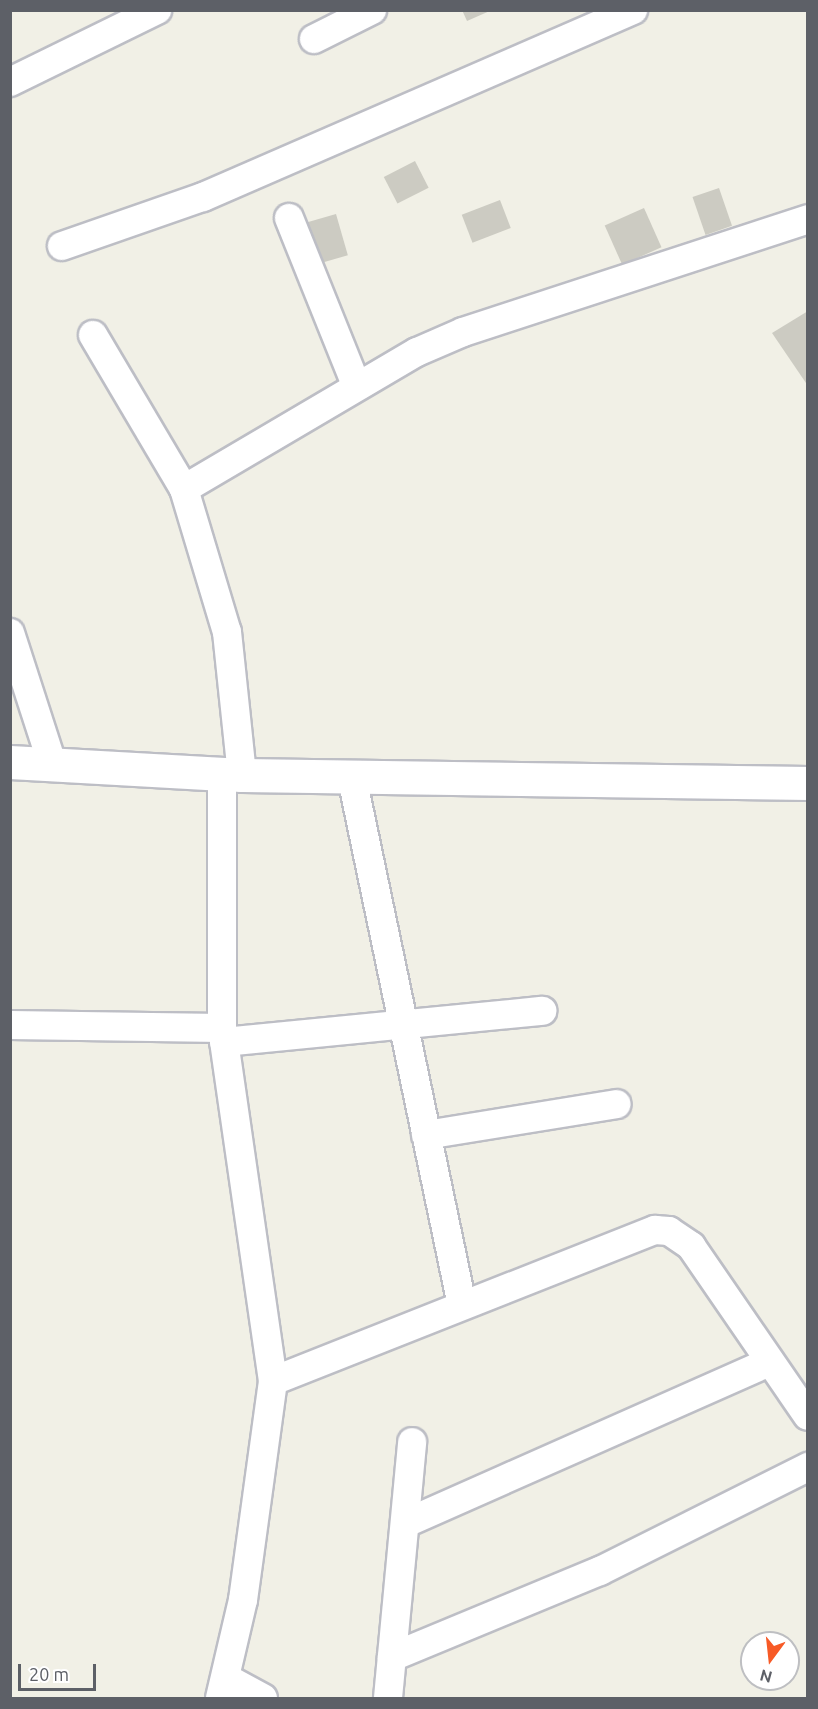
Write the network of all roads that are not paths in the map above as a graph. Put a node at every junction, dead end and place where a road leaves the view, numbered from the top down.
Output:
1 (157, 10) edge
2 (372, 10) edge
3 (633, 10) edge
4 (314, 39) dead end
5 (10, 82) edge
6 (289, 218) dead end
7 (807, 219) edge
8 (62, 246) dead end
9 (93, 335) dead end
10 (356, 385) junction
11 (184, 489) junction
12 (10, 633) edge
13 (10, 762) edge
14 (52, 763) junction
15 (232, 774) junction
16 (352, 778) junction
17 (807, 783) edge
18 (542, 1011) dead end
19 (402, 1024) junction
20 (10, 1025) edge
21 (223, 1035) junction
22 (617, 1104) dead end
23 (426, 1135) junction
24 (462, 1305) junction
25 (770, 1362) junction
26 (273, 1381) junction
27 (807, 1416) edge
28 (412, 1442) dead end
29 (807, 1467) edge
30 (406, 1523) junction
31 (392, 1657) junction
32 (224, 1688) edge
33 (263, 1698) edge
34 (388, 1698) edge

1 - 5 street
2 - 4 street
3 - 8 street
6 - 10 street
7 - 10 street
9 - 11 street
10 - 11 street
11 - 15 street
12 - 14 street
13 - 14 street
14 - 15 street
15 - 16 street
15 - 21 street
16 - 17 street
16 - 19 street
18 - 19 street
19 - 21 street
19 - 23 street
20 - 21 street
21 - 26 street
22 - 23 street
23 - 24 street
24 - 25 street
24 - 26 street
25 - 27 street
25 - 30 street
26 - 32 street
28 - 30 street
29 - 31 street
30 - 31 street
31 - 34 street
32 - 33 street

